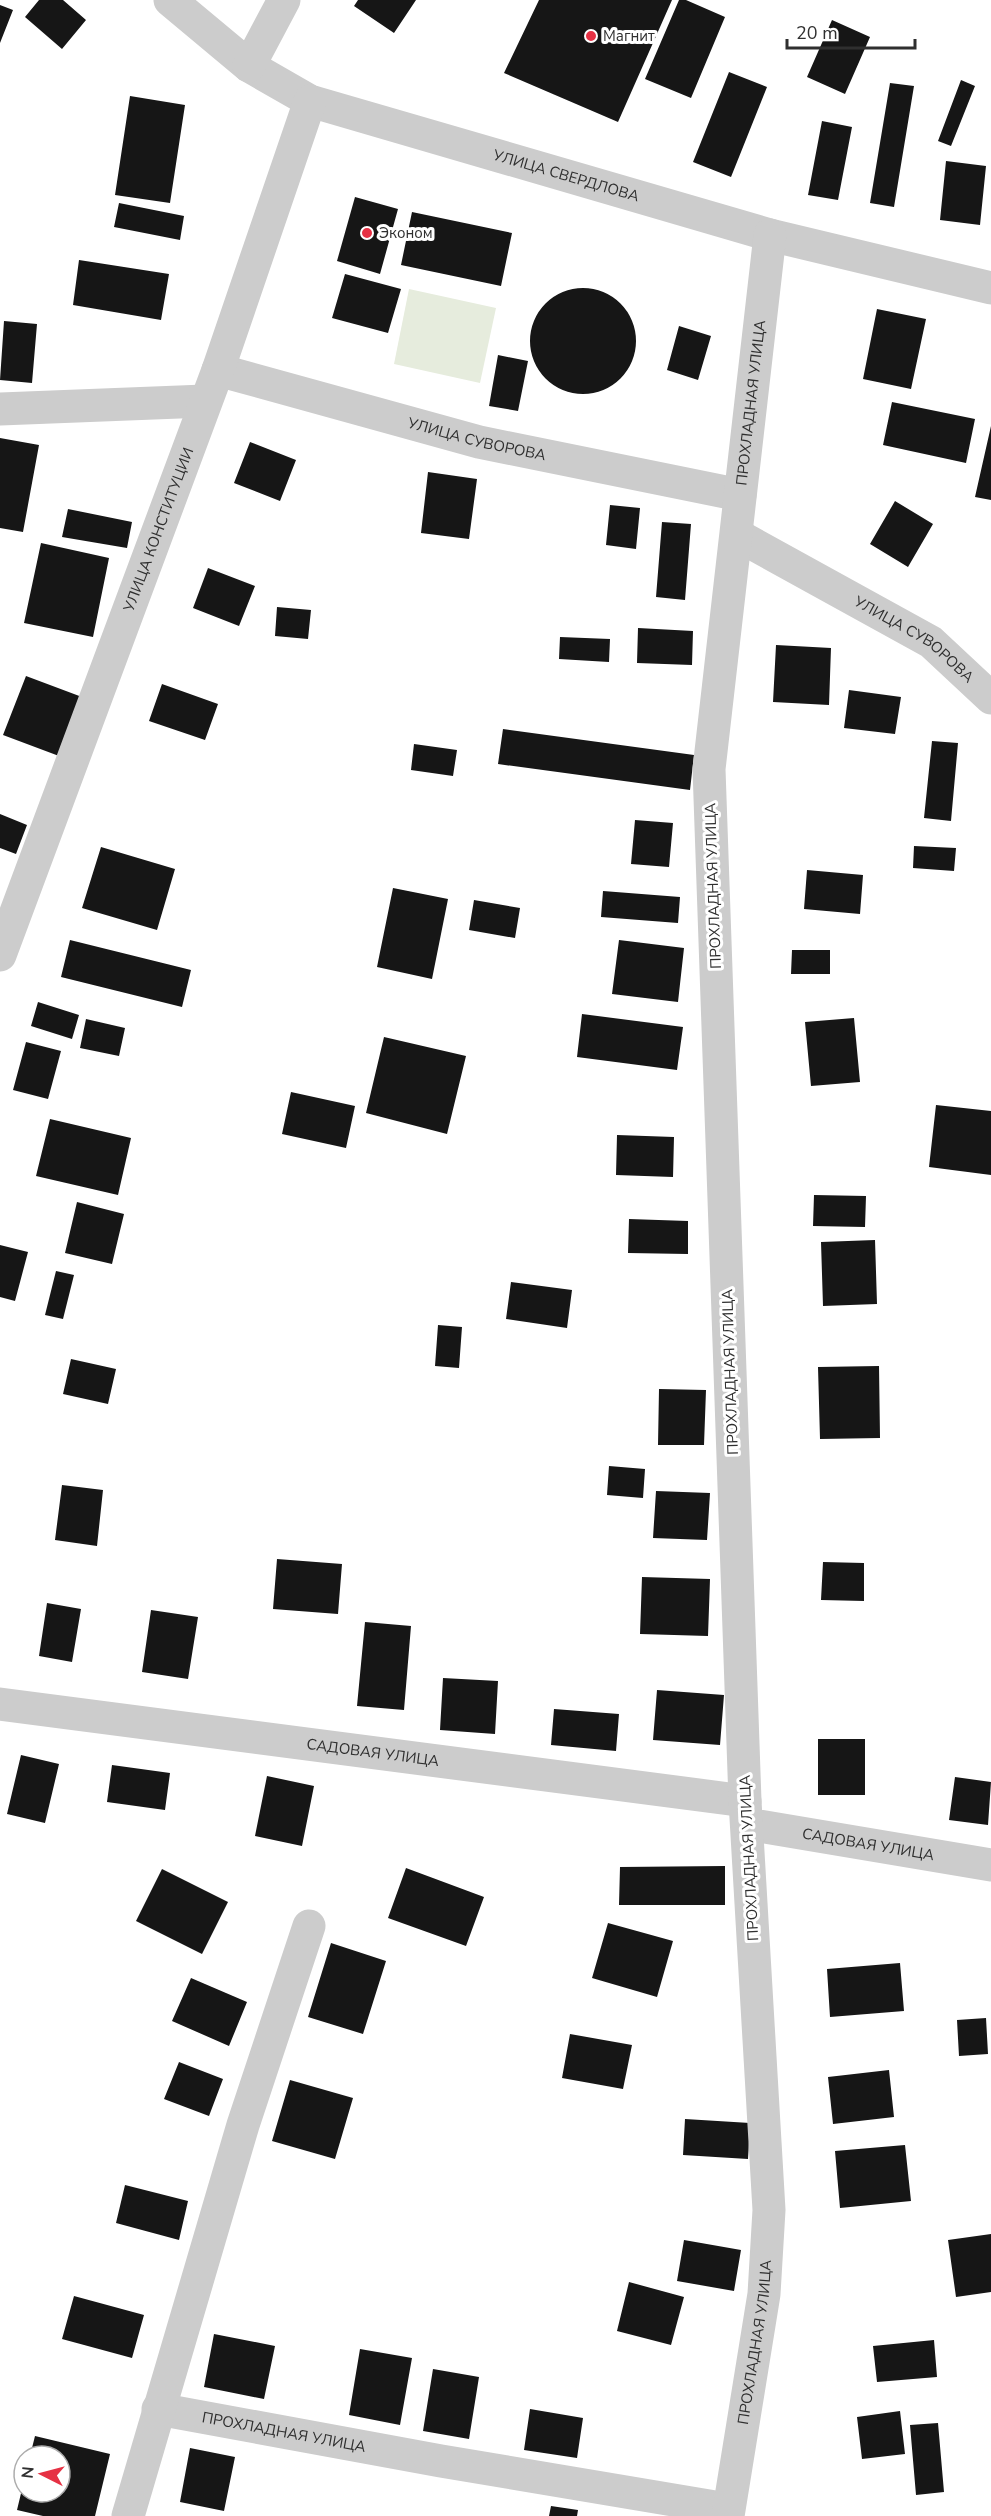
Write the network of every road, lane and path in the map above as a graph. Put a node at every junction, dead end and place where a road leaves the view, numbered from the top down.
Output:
1 (170, 0) edge
2 (284, 0) edge
3 (249, 66) junction
4 (310, 100) junction
5 (770, 235) junction
6 (991, 288) edge
7 (218, 370) junction
8 (205, 401) junction
9 (0, 409) edge
10 (740, 495) junction
11 (737, 535) junction
12 (991, 698) edge
13 (0, 955) edge
14 (0, 1704) edge
15 (746, 1813) junction
16 (991, 1865) edge
17 (309, 1926) dead end
18 (158, 2409) junction
19 (727, 2512) edge
20 (128, 2516) edge

1 - 3 street, УЛИЦА СВЕРДЛОВА
2 - 3 street
3 - 4 street, УЛИЦА СВЕРДЛОВА
4 - 5 street, УЛИЦА СВЕРДЛОВА
4 - 7 street, УЛИЦА КОНСТИТУЦИИ
5 - 6 street, УЛИЦА СВЕРДЛОВА
5 - 10 street, ПРОХЛАДНАЯ УЛИЦА
7 - 8 street, УЛИЦА КОНСТИТУЦИИ
7 - 10 street, УЛИЦА СУВОРОВА
8 - 9 street
8 - 13 street, УЛИЦА КОНСТИТУЦИИ
10 - 11 street, ПРОХЛАДНАЯ УЛИЦА
11 - 12 street, УЛИЦА СУВОРОВА
11 - 15 street, ПРОХЛАДНАЯ УЛИЦА
14 - 15 street, САДОВАЯ УЛИЦА
15 - 16 street, САДОВАЯ УЛИЦА
15 - 19 street, ПРОХЛАДНАЯ УЛИЦА
17 - 18 street
18 - 19 street, ПРОХЛАДНАЯ УЛИЦА
18 - 20 street

